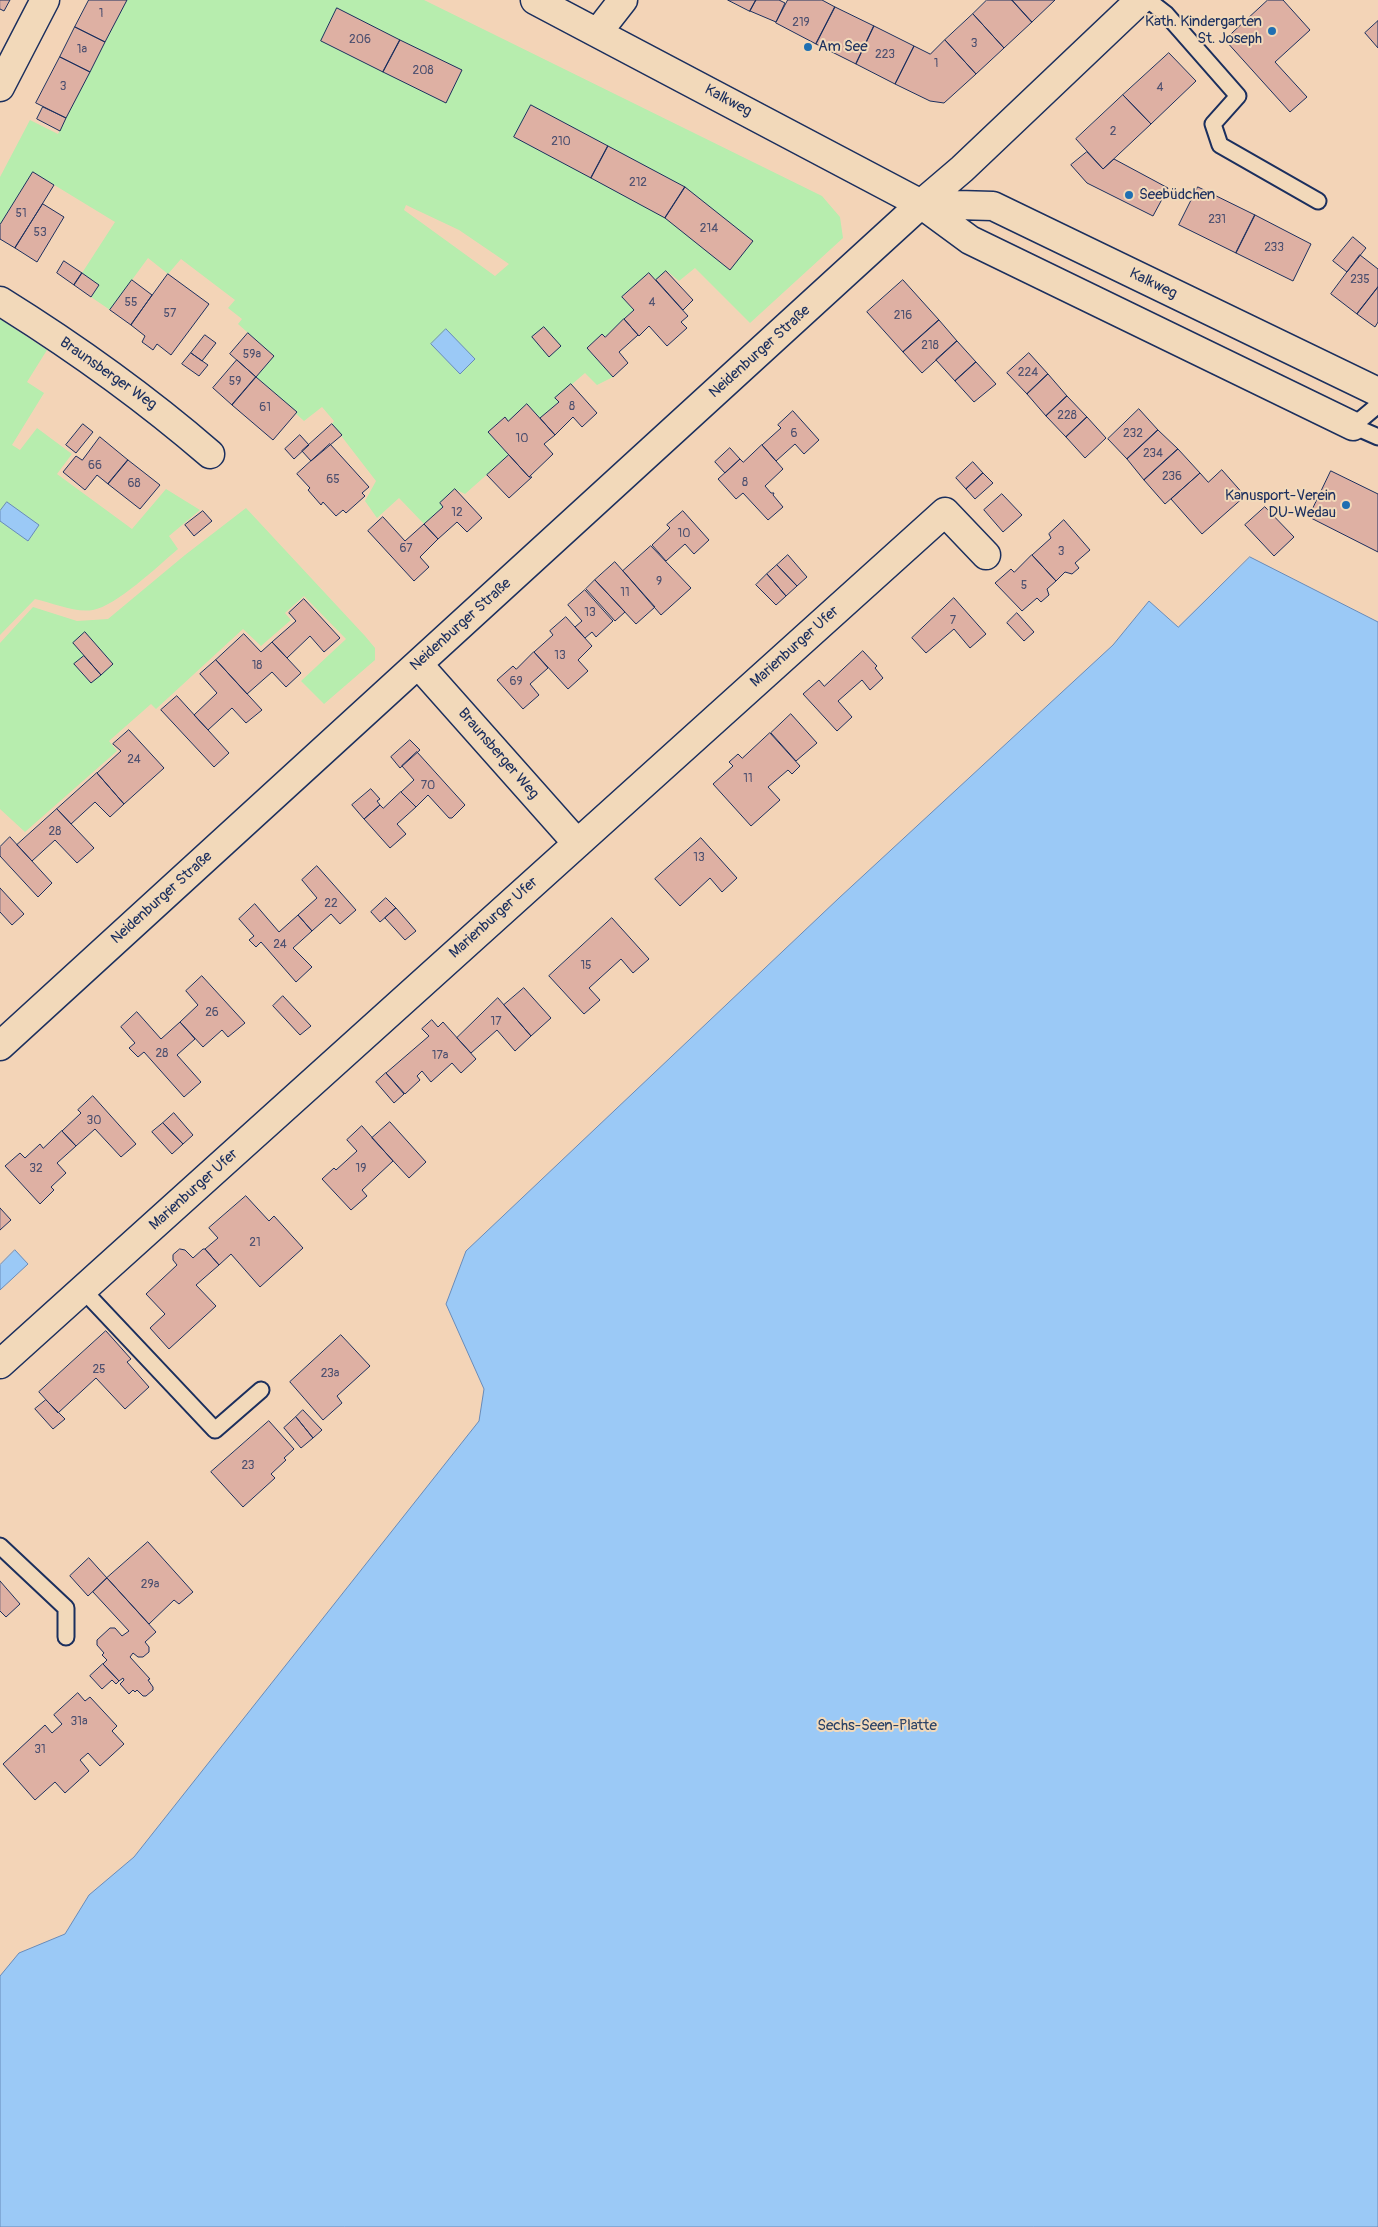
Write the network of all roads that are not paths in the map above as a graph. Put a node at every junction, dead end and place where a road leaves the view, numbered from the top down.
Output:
1 (45, 0) edge
2 (535, 0) edge
3 (623, 0) edge
4 (1140, 0) edge
5 (1148, 0) edge
6 (598, 32) junction
7 (0, 87) edge
8 (1318, 201) dead end
9 (921, 204) junction
10 (0, 301) edge
11 (1378, 392) edge
12 (1378, 405) edge
13 (1353, 426) junction
14 (1378, 437) edge
15 (210, 454) dead end
16 (986, 556) dead end
17 (418, 664) junction
18 (577, 843) junction
19 (0, 1046) edge
20 (83, 1290) junction
21 (0, 1364) edge
22 (261, 1390) dead end
23 (0, 1546) edge
24 (66, 1637) dead end

1 - 7 street
2 - 6 street, Kalkweg
3 - 6 street
4 - 9 street
5 - 8 lane
6 - 9 street, Kalkweg
9 - 11 street, Kalkweg
9 - 13 street, Kalkweg
9 - 17 street, Neidenburger Straße
10 - 15 street, Braunsberger Weg
12 - 13 lane
13 - 14 lane, Kalkweg
16 - 18 street, Marienburger Ufer
17 - 18 street, Braunsberger Weg
17 - 19 street, Neidenburger Straße
18 - 20 street, Marienburger Ufer
20 - 21 street, Marienburger Ufer
20 - 22 lane
23 - 24 lane

